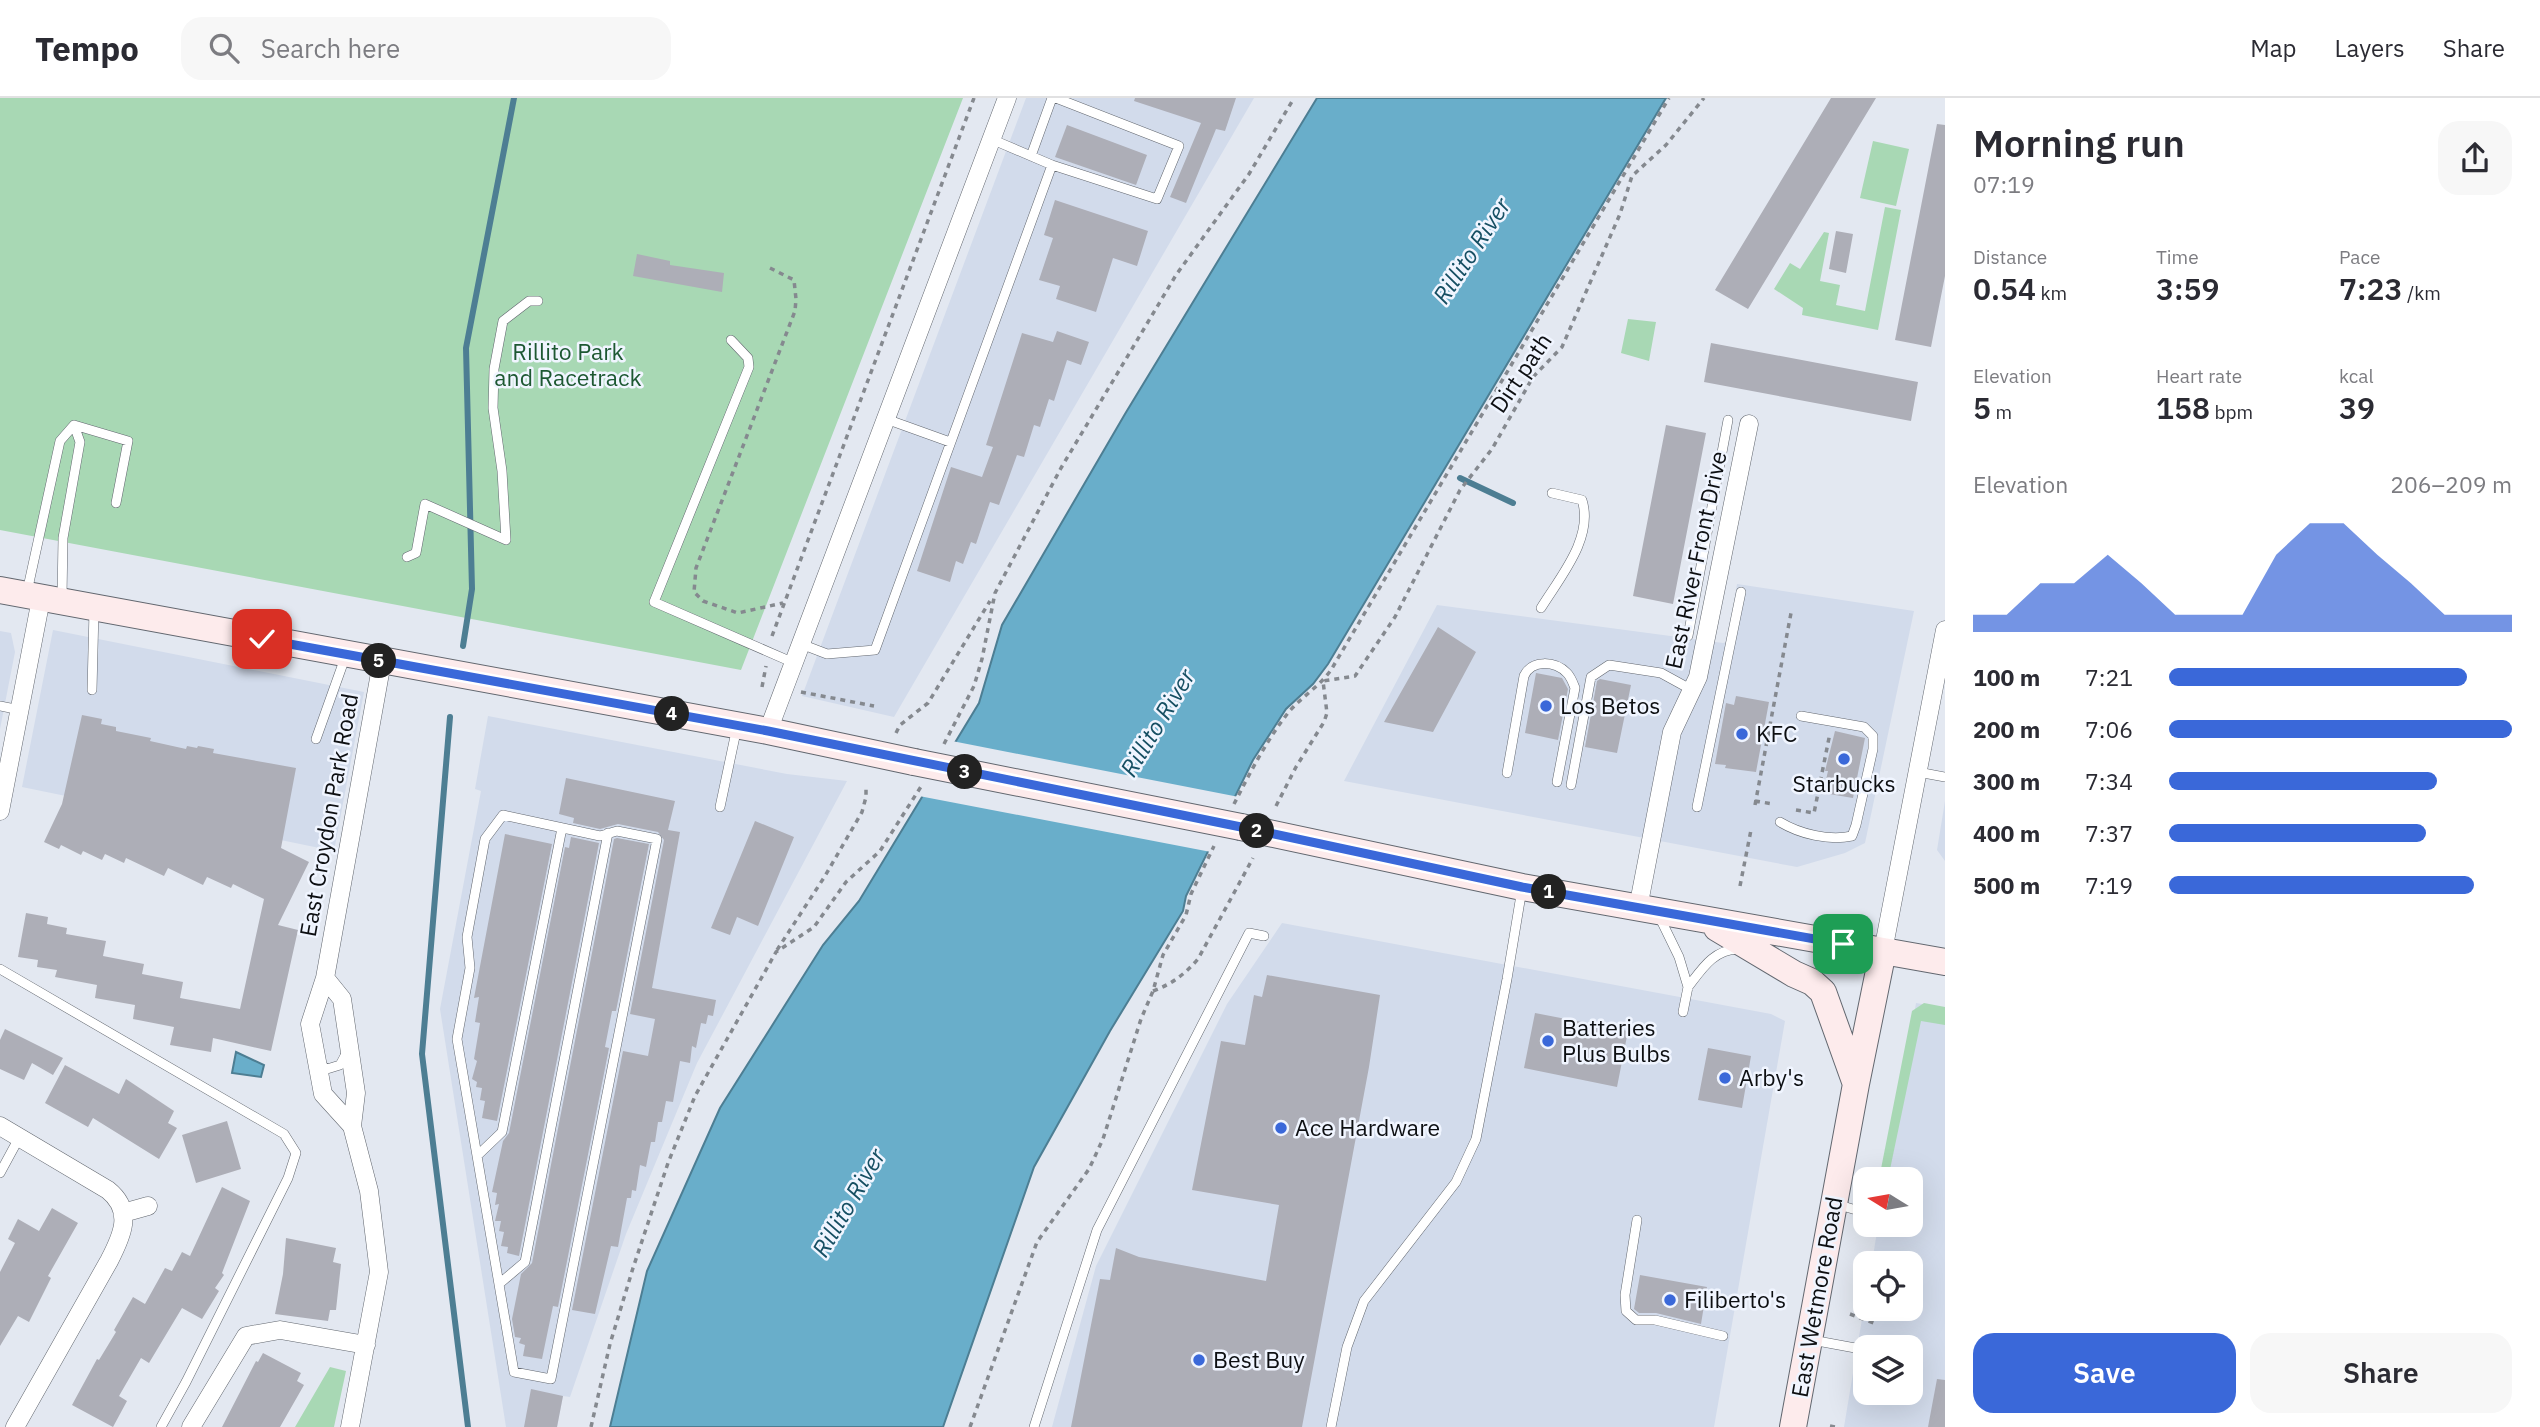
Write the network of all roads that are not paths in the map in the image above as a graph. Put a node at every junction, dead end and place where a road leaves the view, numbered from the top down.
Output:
1 (1007, 98) edge
2 (1054, 98) edge
3 (991, 139) junction
4 (1031, 156) junction
5 (1052, 165) junction
6 (538, 301) dead end
7 (731, 340) dead end
8 (886, 419) junction
9 (1728, 420) dead end
10 (1749, 424) dead end
11 (74, 425) junction
12 (950, 442) junction
13 (1552, 492) dead end
14 (116, 503) dead end
15 (407, 557) dead end
16 (0, 590) edge
17 (1741, 592) dead end
18 (43, 599) junction
19 (94, 608) junction
20 (1541, 608) dead end
21 (1945, 630) edge
22 (1688, 636) dead end
23 (801, 644) junction
24 (346, 655) junction
25 (1942, 656) edge
26 (382, 662) junction
27 (794, 663) junction
28 (92, 690) dead end
29 (1692, 690) junction
30 (0, 706) edge
31 (20, 710) junction
32 (1801, 716) dead end
33 (738, 725) junction
34 (768, 731) junction
35 (316, 739) dead end
36 (1918, 772) junction
37 (1507, 773) dead end
38 (1945, 777) edge
39 (1557, 782) dead end
40 (1571, 785) dead end
41 (720, 807) dead end
42 (1697, 807) dead end
43 (0, 809) edge
44 (1780, 822) dead end
45 (562, 828) junction
46 (608, 833) junction
47 (1522, 887) junction
48 (1648, 909) junction
49 (1704, 919) junction
50 (1264, 936) dead end
51 (1751, 948) junction
52 (1883, 951) junction
53 (1945, 962) edge
54 (0, 970) edge
55 (325, 978) junction
56 (1688, 987) junction
57 (1683, 1012) dead end
58 (349, 1048) junction
59 (317, 1063) junction
60 (1856, 1084) junction
61 (0, 1126) edge
62 (352, 1126) junction
63 (19, 1138) junction
64 (478, 1155) junction
65 (0, 1172) edge
66 (1834, 1203) junction
67 (148, 1206) dead end
68 (1853, 1209) edge
69 (123, 1211) junction
70 (1637, 1220) dead end
71 (499, 1284) junction
72 (1724, 1336) dead end
73 (1809, 1340) junction
74 (366, 1345) junction
75 (1853, 1348) edge
76 (15, 1427) edge
77 (161, 1427) edge
78 (191, 1427) edge
79 (350, 1427) edge
80 (1034, 1427) edge
81 (1331, 1427) edge
82 (1793, 1427) edge

1 - 3 street
2 - 4 lane
2 - 5 lane
3 - 4 lane
3 - 8 street
4 - 5 lane
5 - 12 lane
6 - 15 lane
7 - 27 lane
8 - 12 lane
8 - 23 street
9 - 22 lane
10 - 29 street, East River Front Drive
11 - 14 lane
11 - 18 lane
11 - 18 lane
12 - 23 lane
13 - 20 lane
16 - 18 main road
17 - 42 lane
18 - 19 main road
18 - 31 street
19 - 24 main road
19 - 28 lane
21 - 25 street, East Wetmore Road
23 - 27 street
24 - 26 main road
24 - 35 lane
25 - 36 street, East Wetmore Road
26 - 33 main road
26 - 55 street, East Croydon Park Road
27 - 34 street
29 - 40 lane
29 - 48 street, East River Front Drive
30 - 31 lane
31 - 43 street
32 - 44 lane
33 - 34 main road
33 - 41 lane
34 - 47 main road, bridge
36 - 38 lane
36 - 52 street, East Wetmore Road
37 - 39 lane
45 - 46 lane
45 - 64 lane
45 - 64 lane
46 - 71 lane
46 - 71 lane
47 - 48 main road
47 - 81 lane
48 - 49 main road
48 - 56 lane
49 - 51 main road
49 - 52 main road
50 - 80 lane
51 - 56 lane
51 - 60 main road
52 - 53 main road
52 - 60 main road, East Wetmore Road
54 - 77 lane
55 - 58 street, East Croydon Park Road
55 - 59 street, East Croydon Park Road
56 - 57 lane
58 - 59 lane
58 - 62 street, East Croydon Park Road
59 - 62 street, East Croydon Park Road
60 - 66 main road, East Wetmore Road
61 - 63 street
62 - 74 street, East Croydon Park Road
63 - 65 lane
63 - 69 street
64 - 71 lane
66 - 68 lane
66 - 73 main road, East Wetmore Road
67 - 69 street
69 - 76 street
70 - 72 lane
73 - 75 lane
73 - 82 main road, East Wetmore Road
74 - 78 street
74 - 79 street, East Croydon Park Road

